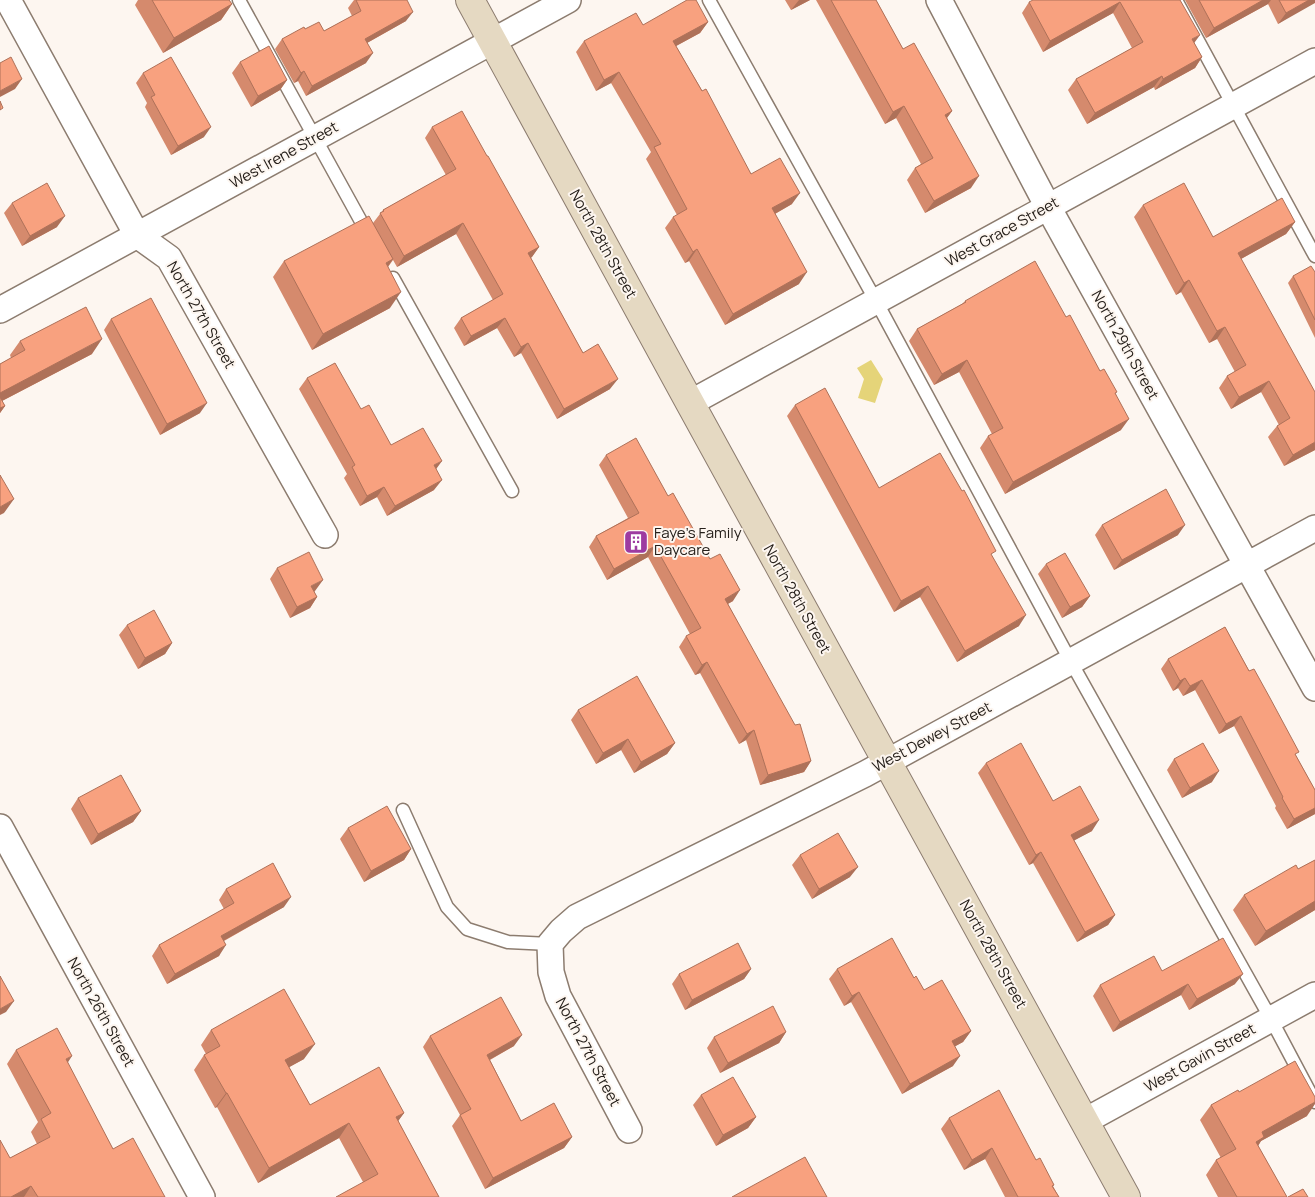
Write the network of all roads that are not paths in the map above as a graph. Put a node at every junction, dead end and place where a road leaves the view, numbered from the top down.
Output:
1 (8, 0) edge
2 (239, 0) edge
3 (470, 0) edge
4 (568, 0) edge
5 (709, 0) edge
6 (939, 0) edge
7 (1176, 0) edge
8 (493, 41) junction
9 (1315, 61) edge
10 (1233, 106) junction
11 (315, 138) junction
12 (1048, 207) junction
13 (137, 235) junction
14 (372, 241) edge
15 (1315, 256) edge
16 (387, 267) edge
17 (876, 301) junction
18 (0, 310) edge
19 (690, 403) junction
20 (512, 491) dead end
21 (1315, 528) edge
22 (325, 535) dead end
23 (1247, 565) junction
24 (1071, 662) junction
25 (1315, 688) edge
26 (887, 762) junction
27 (403, 810) dead end
28 (0, 827) edge
29 (550, 944) junction
30 (1315, 995) edge
31 (1271, 1019) junction
32 (1315, 1102) edge
33 (1084, 1121) junction
34 (630, 1130) dead end
35 (202, 1197) edge
36 (1126, 1197) edge

1 - 13 street, North 27th Street
2 - 11 lane
3 - 8 street, North 28th Street
4 - 8 street, West Irene Street
5 - 17 lane
6 - 12 street, North 29th Street
7 - 10 lane
8 - 11 street, West Irene Street
8 - 19 street, North 28th Street
9 - 10 street, West Grace Street
10 - 12 street, West Grace Street
10 - 15 lane
11 - 13 street, West Irene Street
11 - 14 lane
12 - 17 street, West Grace Street
12 - 23 street, North 29th Street
13 - 18 street, West Irene Street
13 - 22 street, North 27th Street
16 - 20 lane
17 - 19 street, West Grace Street
17 - 24 lane
19 - 26 street, North 28th Street
21 - 23 street, West Dewey Street
23 - 24 street, West Dewey Street
23 - 25 street, North 29th Street
24 - 26 street, West Dewey Street
24 - 31 lane
26 - 29 street, West Dewey Street
26 - 33 street, North 28th Street
27 - 29 lane
28 - 35 street, North 26th Street
29 - 34 street, North 27th Street
30 - 31 street, West Gavin Street
31 - 32 lane
31 - 33 street, West Gavin Street
33 - 36 street, North 28th Street

